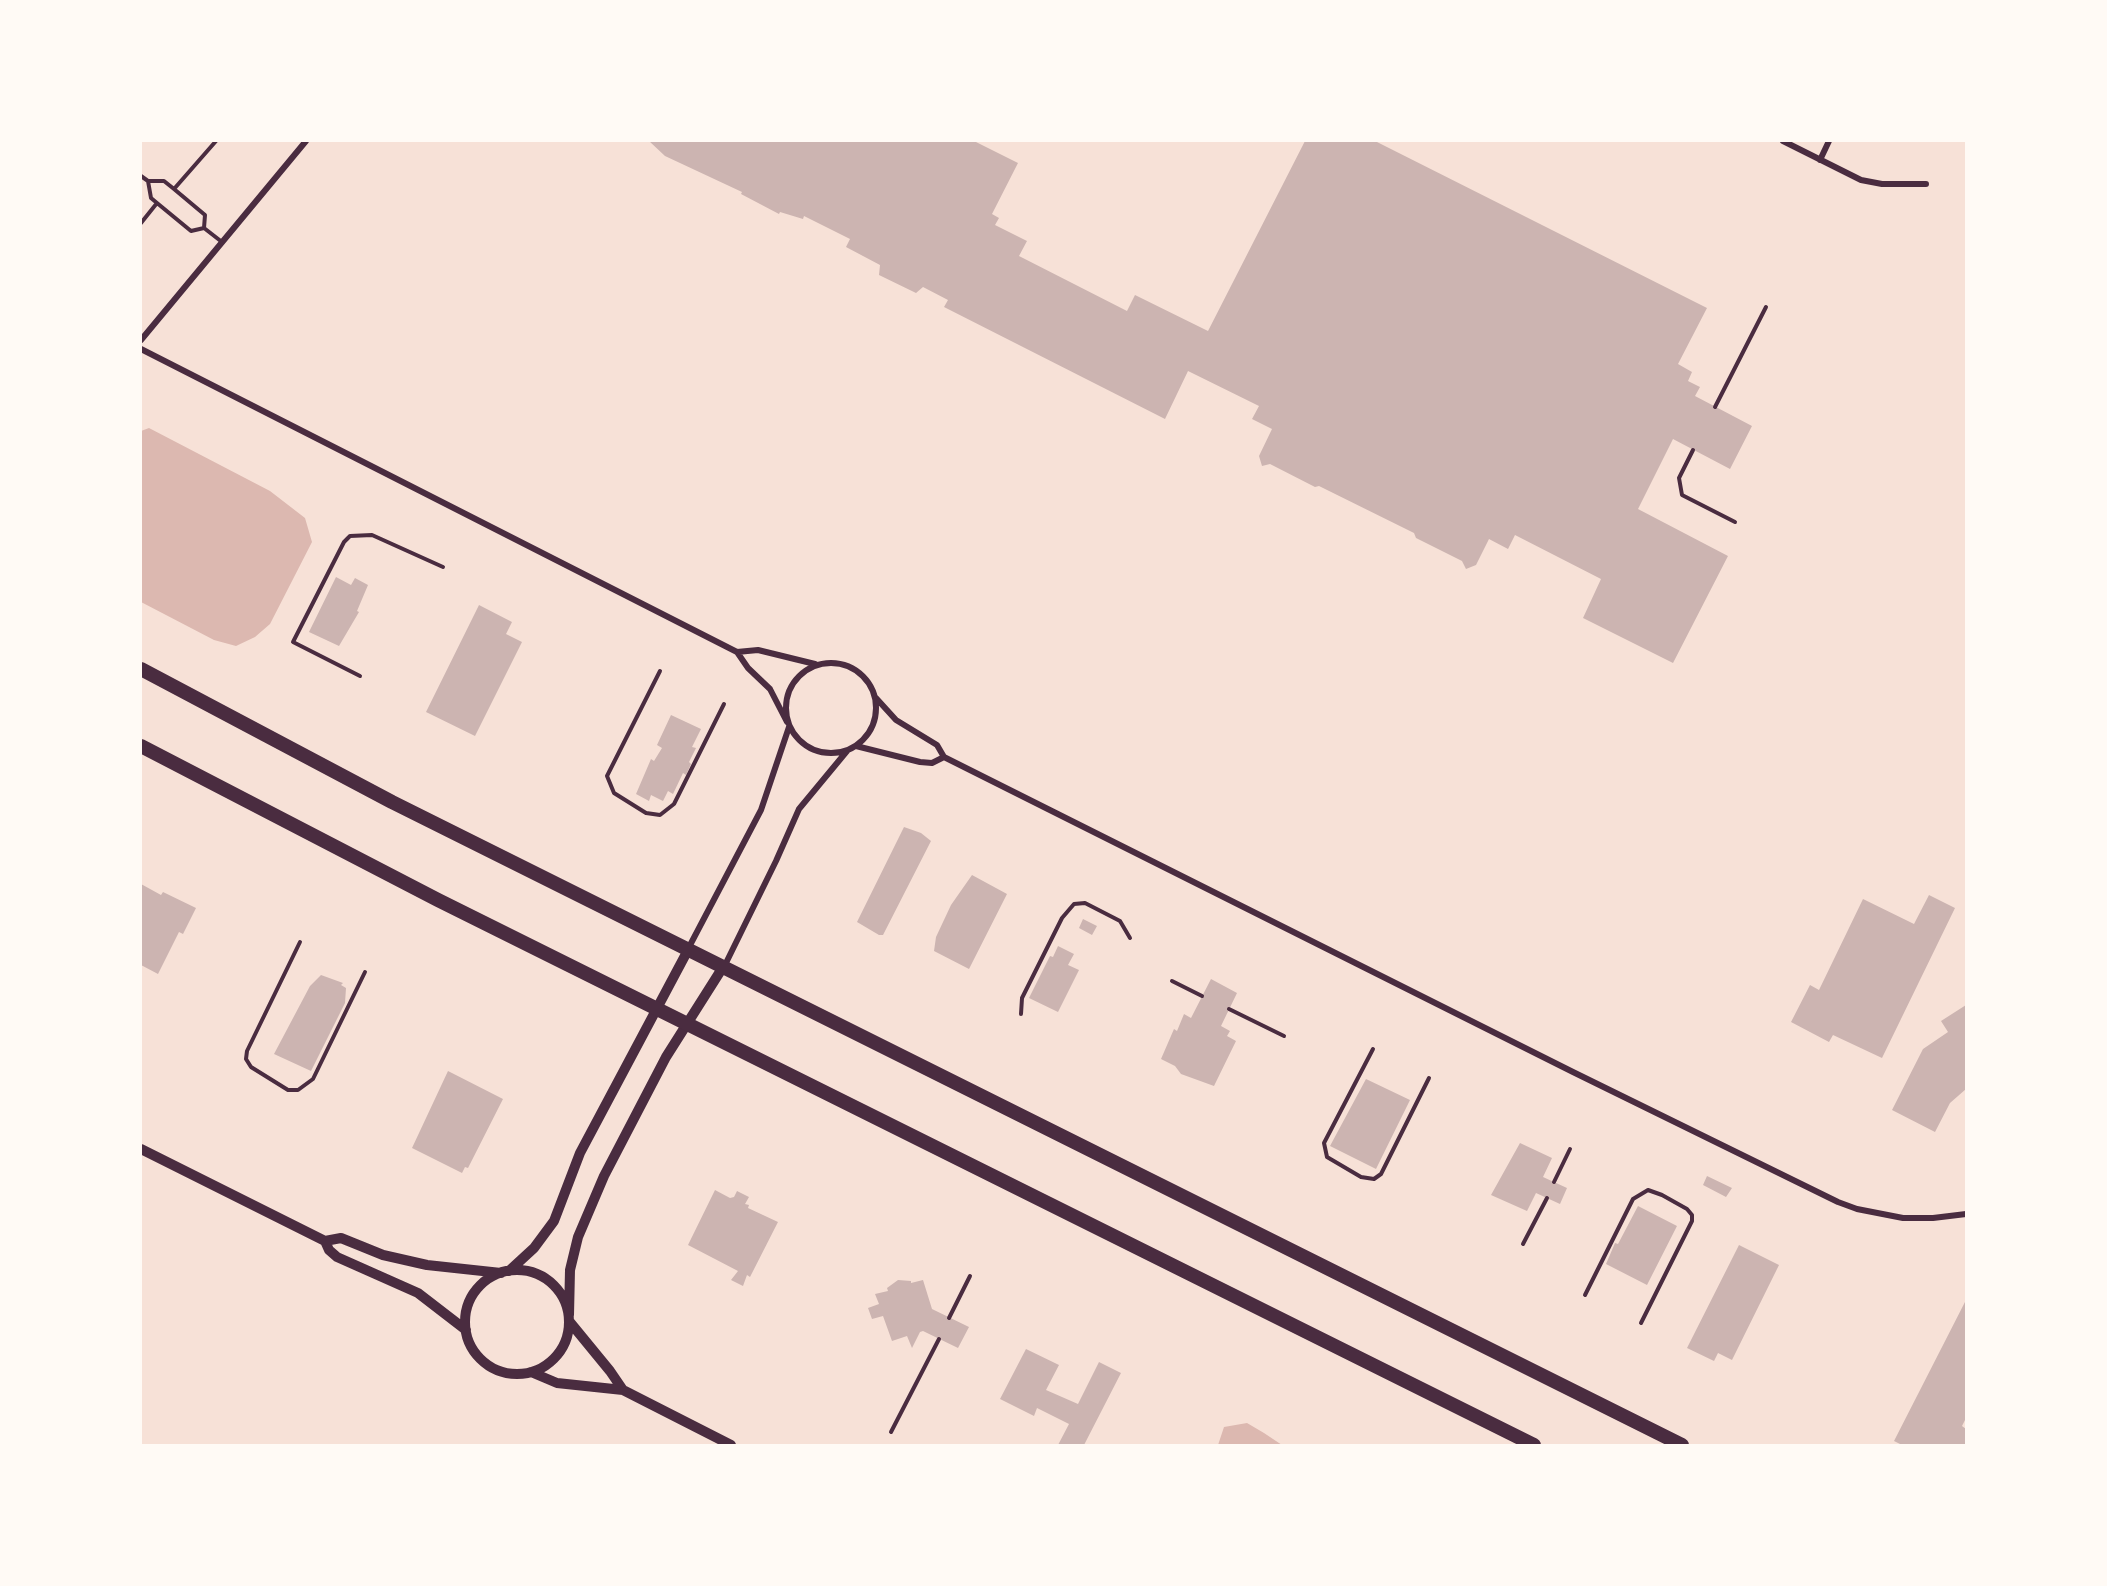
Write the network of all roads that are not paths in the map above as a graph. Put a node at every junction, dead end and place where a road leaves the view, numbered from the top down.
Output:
1 (216, 141) edge
2 (306, 141) edge
3 (1783, 141) edge
4 (1829, 141) edge
5 (1820, 160) junction
6 (141, 176) edge
7 (148, 181) junction
8 (1926, 184) dead end
9 (174, 189) junction
10 (157, 203) junction
11 (141, 223) edge
12 (204, 228) junction
13 (222, 242) junction
14 (1766, 307) dead end
15 (141, 340) edge
16 (141, 349) edge
17 (1715, 407) dead end
18 (1693, 450) dead end
19 (1735, 522) dead end
20 (443, 567) dead end
21 (737, 652) junction
22 (816, 664) junction
23 (141, 669) edge
24 (660, 671) dead end
25 (360, 676) dead end
26 (876, 698) junction
27 (724, 704) dead end
28 (788, 724) junction
29 (141, 746) edge
30 (856, 746) junction
31 (847, 751) junction
32 (944, 757) junction
33 (1130, 938) dead end
34 (300, 942) dead end
35 (688, 950) junction
36 (723, 967) junction
37 (365, 972) dead end
38 (1172, 981) dead end
39 (1202, 996) dead end
40 (657, 1009) junction
41 (1229, 1009) dead end
42 (1021, 1014) dead end
43 (687, 1024) junction
44 (1284, 1036) dead end
45 (1373, 1048) dead end
46 (1429, 1078) dead end
47 (141, 1149) edge
48 (1570, 1149) dead end
49 (1554, 1182) dead end
50 (1547, 1198) dead end
51 (1966, 1214) edge
52 (325, 1240) junction
53 (1523, 1244) dead end
54 (505, 1272) junction
55 (970, 1276) dead end
56 (1585, 1295) dead end
57 (569, 1318) junction
58 (950, 1318) dead end
59 (1641, 1323) dead end
60 (466, 1330) junction
61 (939, 1339) dead end
62 (531, 1372) junction
63 (623, 1390) junction
64 (891, 1432) dead end
65 (731, 1445) edge
66 (1534, 1445) edge
67 (1682, 1445) edge

1 - 9 lane
2 - 13 street
3 - 5 street
4 - 5 street
5 - 8 street
6 - 7 lane
7 - 9 lane
7 - 10 lane
9 - 12 lane
10 - 11 lane
10 - 12 lane
12 - 13 lane
13 - 15 street
14 - 17 lane
16 - 21 street
18 - 19 lane
20 - 25 lane
21 - 22 street
21 - 28 street
22 - 26 street
22 - 28 street
23 - 35 highway
24 - 27 lane
26 - 30 street
26 - 32 street
28 - 31 street
28 - 35 street
29 - 40 highway
30 - 31 street
30 - 32 street
31 - 36 street
32 - 51 street
33 - 42 lane
34 - 37 lane
35 - 36 highway
35 - 40 street
36 - 43 street
36 - 67 highway
38 - 39 lane
40 - 43 highway
40 - 54 street
41 - 44 lane
43 - 57 street
43 - 66 highway
45 - 46 lane
47 - 52 street
48 - 49 lane
50 - 53 lane
52 - 54 street
52 - 60 street
54 - 57 street
54 - 60 street
55 - 58 lane
56 - 59 lane
57 - 62 street
57 - 63 street
60 - 62 street
61 - 64 lane
62 - 63 street
63 - 65 street

